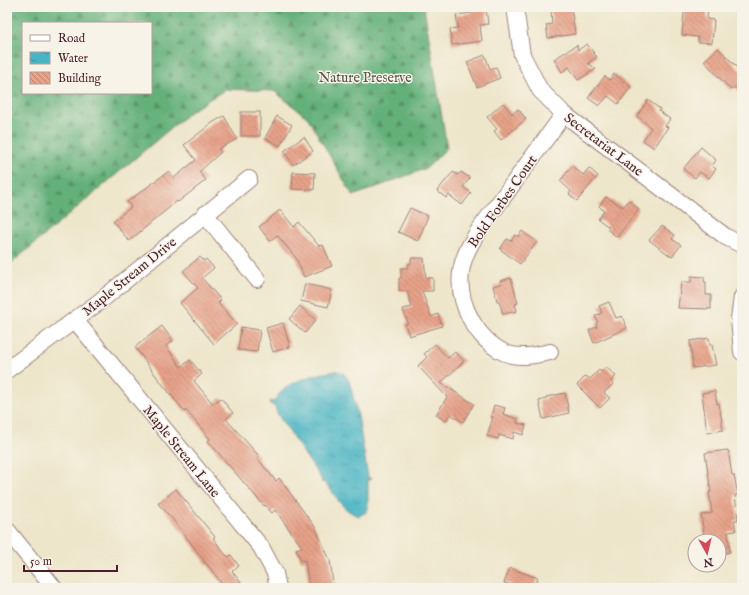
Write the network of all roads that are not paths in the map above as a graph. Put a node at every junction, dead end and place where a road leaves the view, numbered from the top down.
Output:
1 (515, 7) edge
2 (564, 114) junction
3 (248, 179) dead end
4 (205, 214) junction
5 (742, 245) edge
6 (257, 279) dead end
7 (742, 297) edge
8 (75, 320) junction
9 (550, 352) dead end
10 (742, 352) edge
11 (7, 370) edge
12 (7, 530) edge
13 (54, 588) edge
14 (278, 588) edge

1 - 2 street, Secretariat Lane
2 - 5 street, Secretariat Lane
2 - 9 street, Bold Forbes Court
3 - 4 street, Maple Stream Drive
4 - 6 street
4 - 8 street, Maple Stream Drive
7 - 10 street
8 - 11 street, Maple Stream Drive
8 - 14 street, Maple Stream Lane
12 - 13 street

